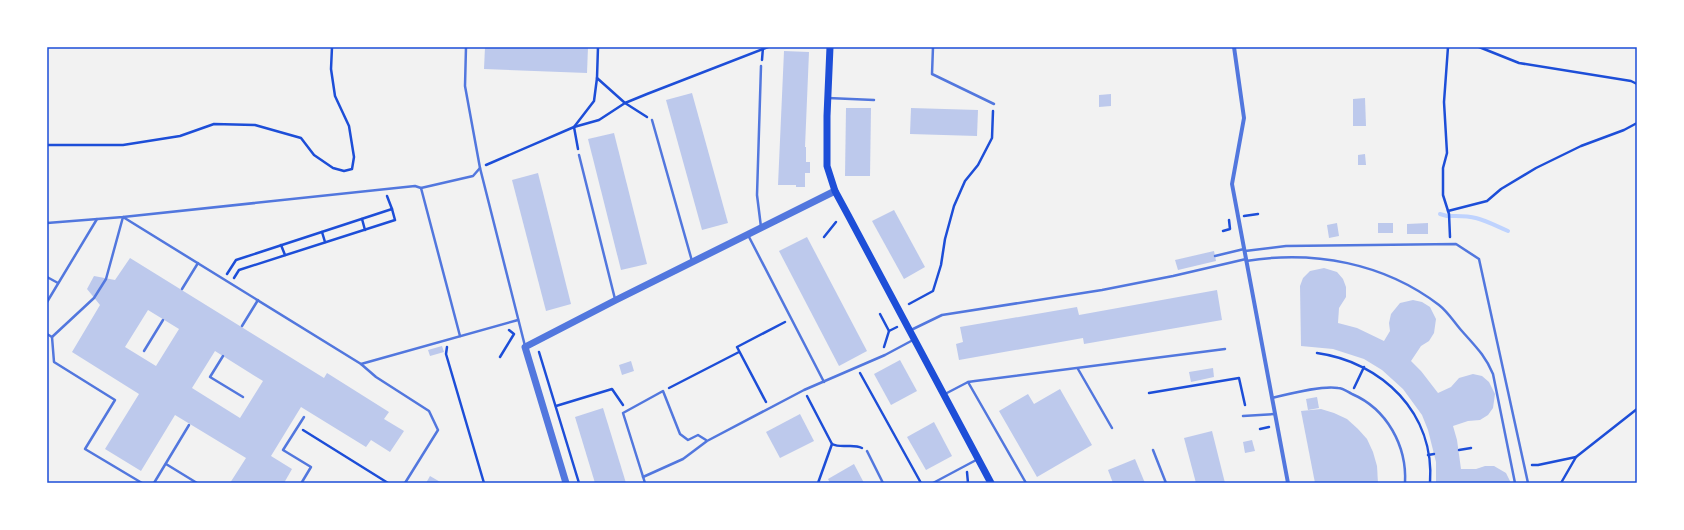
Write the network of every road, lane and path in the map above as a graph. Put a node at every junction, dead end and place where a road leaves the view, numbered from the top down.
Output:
1 (332, 47) edge
2 (466, 47) edge
3 (598, 47) edge
4 (768, 47) edge
5 (830, 47) edge
6 (933, 47) edge
7 (1234, 47) edge
8 (1448, 47) edge
9 (1479, 47) edge
10 (763, 48) edge
11 (761, 66) joint
12 (597, 78) junction
13 (1637, 84) edge
14 (828, 98) junction
15 (874, 100) dead end
16 (625, 103) junction
17 (994, 104) joint
18 (652, 120) joint
19 (1637, 123) edge
20 (574, 127) junction
21 (47, 144) edge
22 (579, 155) joint
23 (480, 168) junction
24 (421, 188) junction
25 (385, 190) junction
26 (835, 191) junction
27 (392, 209) junction
28 (1448, 212) junction
29 (1258, 214) dead end
30 (122, 217) junction
31 (1243, 217) dead end
32 (97, 218) junction
33 (362, 219) junction
34 (1229, 220) dead end
35 (836, 222) dead end
36 (47, 223) edge
37 (761, 227) junction
38 (365, 230) junction
39 (1223, 231) dead end
40 (322, 232) junction
41 (747, 234) junction
42 (824, 237) dead end
43 (325, 242) junction
44 (1451, 244) junction
45 (281, 245) junction
46 (1244, 250) junction
47 (285, 255) junction
48 (1215, 256) dead end
49 (1246, 260) junction
50 (692, 262) junction
51 (198, 263) junction
52 (47, 276) edge
53 (224, 279) junction
54 (58, 283) junction
55 (231, 283) junction
56 (182, 289) dead end
57 (258, 300) junction
58 (616, 300) junction
59 (47, 302) edge
60 (909, 304) dead end
61 (880, 314) dead end
62 (791, 318) junction
63 (163, 320) dead end
64 (518, 320) junction
65 (242, 326) dead end
66 (897, 326) dead end
67 (889, 331) junction
68 (910, 331) junction
69 (47, 334) edge
70 (514, 334) dead end
71 (52, 336) junction
72 (460, 336) junction
73 (915, 339) junction
74 (447, 340) junction
75 (525, 347) junction
76 (1225, 349) dead end
77 (883, 350) dead end
78 (144, 351) dead end
79 (539, 352) dead end
80 (739, 352) junction
81 (1317, 353) dead end
82 (223, 356) dead end
83 (500, 357) dead end
84 (361, 364) junction
85 (856, 366) junction
86 (1364, 367) junction
87 (1078, 369) junction
88 (824, 382) junction
89 (968, 382) junction
90 (804, 390) junction
91 (663, 392) junction
92 (1149, 393) dead end
93 (1351, 393) junction
94 (944, 395) junction
95 (243, 397) dead end
96 (1272, 398) junction
97 (1244, 405) dead end
98 (556, 406) junction
99 (769, 408) junction
100 (1637, 409) edge
101 (627, 410) junction
102 (1275, 414) junction
103 (1243, 416) dead end
104 (304, 417) dead end
105 (189, 426) dead end
106 (298, 427) junction
107 (1270, 427) dead end
108 (1112, 428) dead end
109 (1260, 429) dead end
110 (706, 441) junction
111 (832, 444) junction
112 (1471, 448) dead end
113 (1153, 450) dead end
114 (1459, 450) dead end
115 (867, 451) joint
116 (1434, 454) dead end
117 (1428, 455) junction
118 (1576, 457) junction
119 (978, 458) junction
120 (166, 464) junction
121 (1524, 464) junction
122 (643, 477) junction
123 (142, 483) edge
124 (154, 483) edge
125 (197, 483) edge
126 (302, 483) edge
127 (388, 483) edge
128 (405, 483) edge
129 (484, 483) edge
130 (566, 483) edge
131 (580, 483) edge
132 (645, 483) edge
133 (818, 483) edge
134 (883, 483) edge
135 (921, 483) edge
136 (933, 483) edge
137 (991, 483) edge
138 (1026, 483) edge
139 (1166, 483) edge
140 (1288, 483) edge
141 (1405, 483) edge
142 (1430, 483) edge
143 (1516, 483) edge
144 (1528, 483) edge
145 (1561, 483) edge

1 - 21 path
2 - 23 lane
3 - 12 path
4 - 10 path
5 - 14 main road
6 - 17 lane
7 - 46 street
8 - 28 path
9 - 13 path
10 - 11 path
10 - 16 path
11 - 37 lane
12 - 16 path
12 - 20 path
14 - 15 lane
14 - 26 main road
16 - 18 path
16 - 20 path
17 - 60 path
18 - 50 lane
19 - 28 path
20 - 22 path
20 - 23 path
22 - 58 lane
23 - 24 lane
23 - 64 lane
24 - 25 lane
24 - 72 lane
25 - 27 path
25 - 30 lane
26 - 37 street
26 - 68 main road
27 - 33 path
27 - 38 path
28 - 44 path
29 - 31 path
30 - 32 lane
30 - 51 lane
30 - 71 lane
32 - 36 lane
32 - 54 lane
33 - 38 path
33 - 40 path
34 - 39 path
35 - 42 path
37 - 41 street
38 - 43 path
40 - 43 path
40 - 45 path
41 - 50 street
41 - 62 lane
43 - 47 path
44 - 46 lane
44 - 121 lane
45 - 47 path
45 - 53 path
46 - 48 lane
46 - 49 street
47 - 55 path
49 - 68 lane
49 - 96 street
49 - 143 lane
50 - 58 street
51 - 53 lane
51 - 56 lane
52 - 54 lane
53 - 55 lane
54 - 59 lane
55 - 57 lane
57 - 65 lane
57 - 84 lane
58 - 75 street
61 - 67 path
62 - 80 path
62 - 88 lane
63 - 78 lane
64 - 72 lane
64 - 75 lane
66 - 67 path
67 - 77 path
68 - 73 main road
69 - 71 lane
70 - 83 path
71 - 123 lane
72 - 74 lane
73 - 85 lane
73 - 94 main road
74 - 84 lane
74 - 129 path
75 - 130 street
76 - 87 lane
79 - 98 path
80 - 91 path
80 - 99 path
81 - 86 path
82 - 95 lane
84 - 128 lane
85 - 88 lane
85 - 135 path
86 - 93 path
86 - 117 path
87 - 89 lane
87 - 108 lane
88 - 90 lane
89 - 94 lane
89 - 138 lane
90 - 99 lane
90 - 111 path
91 - 101 lane
91 - 110 lane
92 - 97 path
93 - 96 lane
93 - 141 lane
94 - 119 main road
96 - 102 street
98 - 101 path
98 - 131 path
99 - 110 lane
100 - 118 path
101 - 122 lane
102 - 103 lane
102 - 140 street
104 - 106 lane
105 - 120 lane
106 - 126 lane
106 - 127 path
107 - 109 path
110 - 122 lane
111 - 115 path
111 - 133 path
112 - 114 path
113 - 139 lane
115 - 134 lane
116 - 117 path
117 - 142 path
118 - 121 path
118 - 145 path
119 - 136 lane
119 - 137 main road
120 - 124 lane
120 - 125 lane
121 - 144 lane
122 - 132 lane

